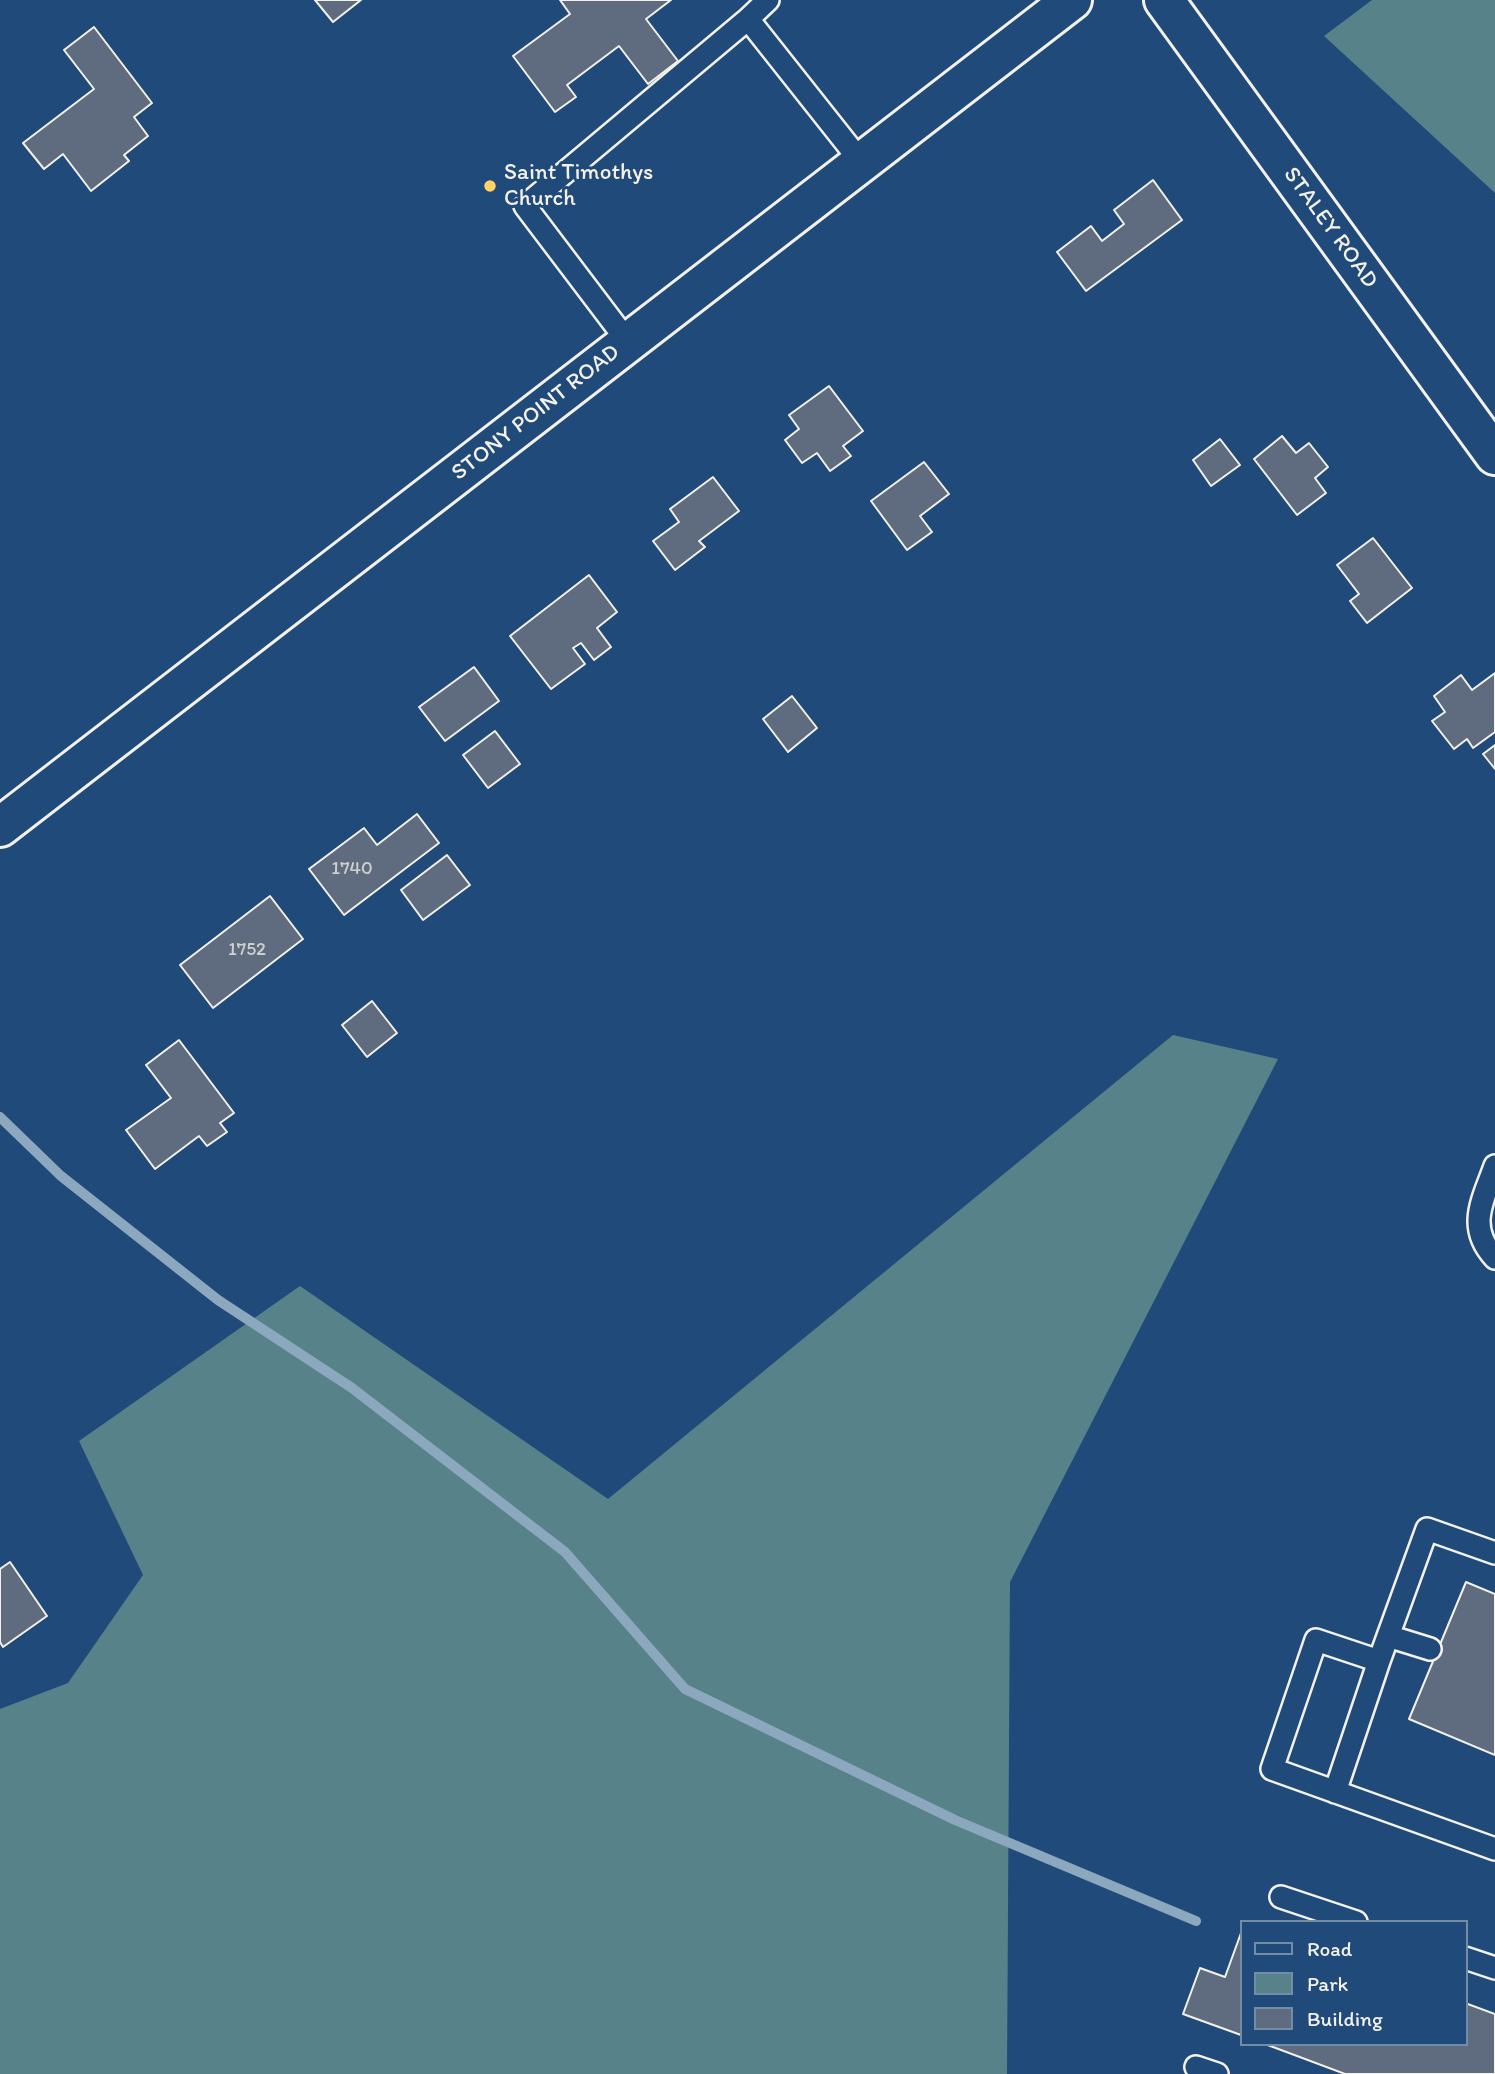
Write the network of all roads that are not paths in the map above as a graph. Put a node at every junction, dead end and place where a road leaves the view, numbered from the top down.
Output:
1 (768, 0) edge
2 (1072, 0) edge
3 (1164, 0) edge
4 (748, 19) junction
5 (862, 163) junction
6 (628, 342) junction
7 (1495, 455) edge
8 (0, 827) edge
9 (1495, 1166) edge
10 (1495, 1258) edge
11 (1495, 1553) edge
12 (1388, 1636) junction
13 (1430, 1649) dead end
14 (1379, 1661) junction
15 (1335, 1792) junction
16 (1495, 1849) edge
17 (1281, 1897) dead end
18 (1350, 1920) edge
19 (1467, 1959) edge
20 (1495, 1968) edge
21 (1196, 2067) dead end
22 (1217, 2074) edge

1 - 4 lane
2 - 5 street, STONY POINT ROAD
3 - 7 street, STALEY ROAD
4 - 5 lane
4 - 6 lane
5 - 6 street, STONY POINT ROAD
6 - 8 street, STONY POINT ROAD
9 - 10 lane
11 - 12 lane
12 - 13 lane
12 - 14 lane
14 - 15 lane
14 - 15 lane
15 - 16 lane
17 - 18 lane
19 - 20 lane
21 - 22 lane

